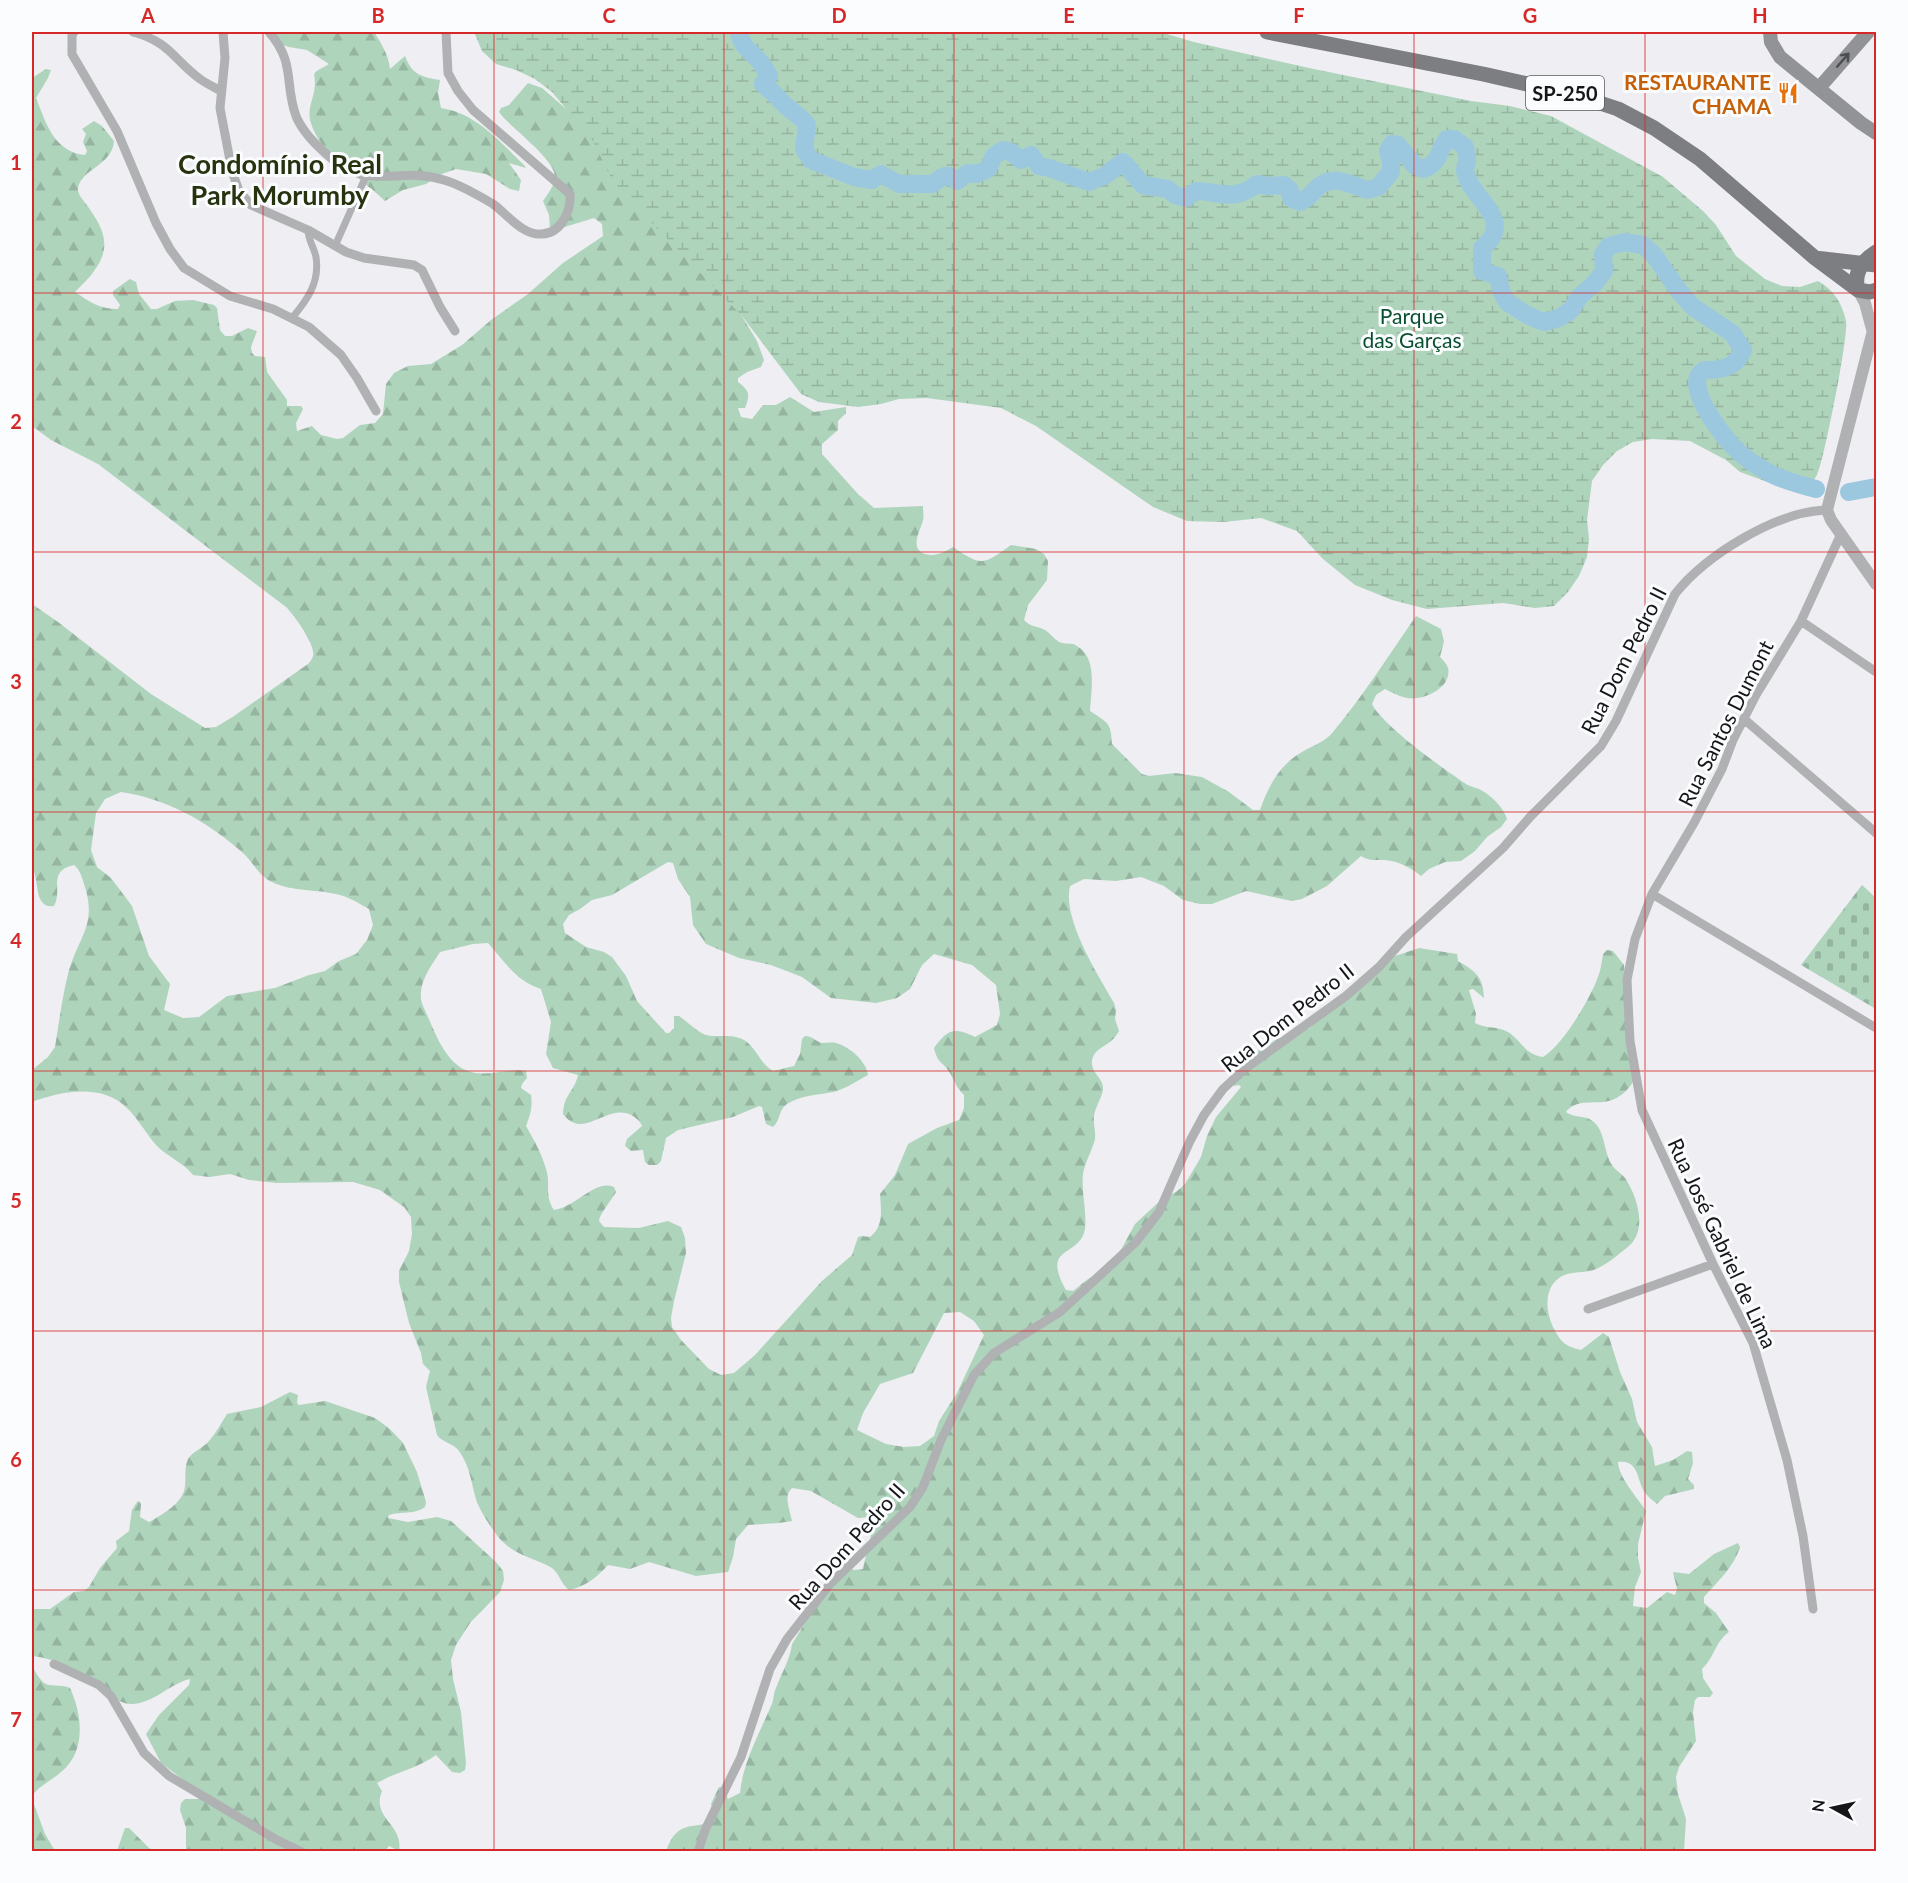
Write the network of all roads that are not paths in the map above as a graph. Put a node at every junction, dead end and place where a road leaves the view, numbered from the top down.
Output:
1 (74, 32) edge
2 (133, 32) edge
3 (223, 32) edge
4 (269, 32) edge
5 (446, 32) edge
6 (1267, 32) edge
7 (1770, 32) edge
8 (1868, 32) edge
9 (1307, 35) edge
10 (1819, 88) junction
11 (221, 91) junction
12 (1861, 123) junction
13 (1876, 125) edge
14 (1876, 133) edge
15 (366, 176) junction
16 (308, 230) junction
17 (335, 246) junction
18 (1876, 252) edge
19 (1815, 258) junction
20 (1870, 264) edge
21 (1858, 290) junction
22 (1876, 290) edge
23 (292, 318) junction
24 (1876, 320) edge
25 (455, 331) dead end
26 (1873, 333) junction
27 (376, 411) dead end
28 (1827, 510) junction
29 (1840, 534) junction
30 (1876, 584) edge
31 (1801, 621) junction
32 (1876, 672) edge
33 (1744, 719) junction
34 (1876, 833) edge
35 (1652, 894) junction
36 (1876, 1028) edge
37 (1713, 1264) junction
38 (1588, 1308) dead end
39 (1813, 1609) dead end
40 (54, 1664) dead end
41 (302, 1851) edge
42 (698, 1851) edge

1 - 23 street
2 - 11 street
3 - 11 street
4 - 15 street
5 - 15 street
6 - 9 main road, SP-250
7 - 10 main road
10 -> 8 main road
9 - 19 main road, SP-250
10 - 12 main road
11 - 16 street
12 - 13 main road
12 - 14 main road
15 - 17 street
16 - 17 street
16 - 23 street
17 - 25 street
18 - 20 main road
19 - 20 main road
19 - 21 main road, SP-250
20 - 21 main road
21 - 22 main road
21 - 26 street
23 - 27 street
24 - 26 street
26 - 28 street
28 - 29 street
28 - 42 street, Rua Dom Pedro II
29 - 30 street
29 - 31 street, Rua Santos Dumont
31 - 32 street
31 - 33 street, Rua Santos Dumont
33 - 34 street
33 - 35 street, Rua Santos Dumont
35 - 36 street
35 - 37 street, Rua José Gabriel de Lima
37 - 38 street
37 - 39 street, Rua José Gabriel de Lima
40 - 41 street

